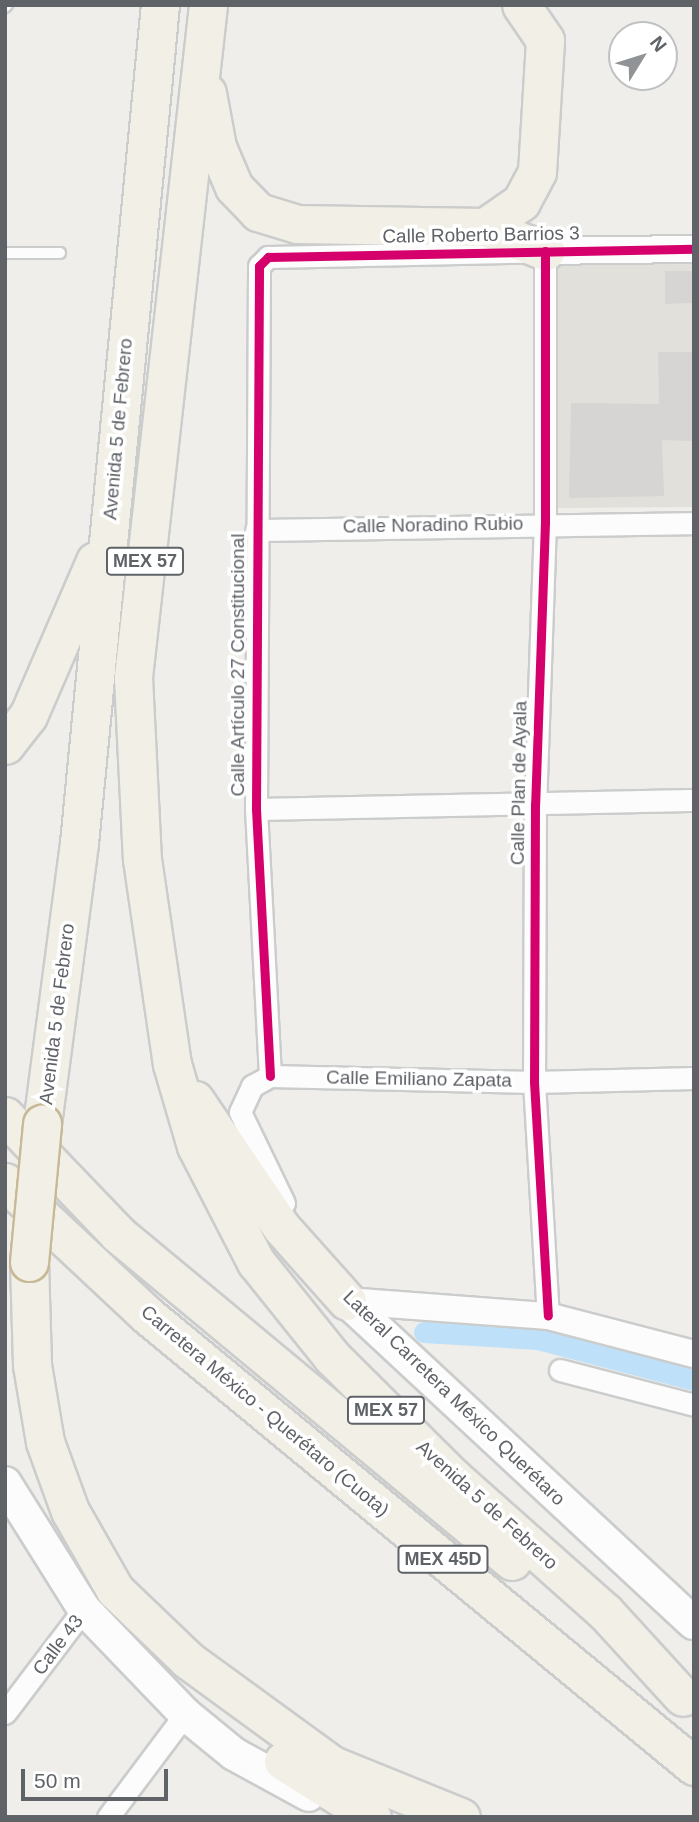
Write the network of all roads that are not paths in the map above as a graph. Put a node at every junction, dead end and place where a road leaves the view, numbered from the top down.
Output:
1 (521, 5) edge
2 (160, 6) edge
3 (208, 6) edge
4 (199, 57) junction
5 (485, 227) junction
6 (694, 249) edge
7 (545, 251) junction
8 (5, 253) edge
9 (60, 253) dead end
10 (268, 257) joint
11 (545, 522) junction
12 (694, 523) edge
13 (109, 528) junction
14 (256, 530) junction
15 (5, 745) edge
16 (694, 800) edge
17 (535, 804) junction
18 (256, 809) junction
19 (172, 1064) junction
20 (270, 1076) junction
21 (694, 1078) edge
22 (534, 1082) junction
23 (5, 1116) edge
24 (5, 1182) edge
25 (347, 1301) junction
26 (548, 1316) junction
27 (694, 1354) edge
28 (560, 1370) dead end
29 (694, 1405) edge
30 (5, 1483) edge
31 (115, 1590) junction
32 (85, 1609) junction
33 (694, 1623) edge
34 (688, 1702) edge
35 (5, 1713) edge
36 (185, 1714) junction
37 (694, 1766) edge
38 (108, 1817) edge
39 (353, 1817) edge
40 (372, 1817) edge
41 (461, 1817) edge

1 - 5 highway
2 - 13 highway, Avenida 5 de Febrero / MEX 57
3 - 4 highway, Avenida 5 de Febrero / MEX 57
4 - 5 highway
4 - 19 highway, Avenida 5 de Febrero / MEX 57
5 - 7 highway
6 - 7 street, Calle Roberto Barrios 3
7 - 10 street, Calle Roberto Barrios 3
7 - 11 street, Calle Plan de Ayala
8 - 9 lane
10 - 14 street, Calle Artículo 27 Constitucional
11 - 12 street, Calle Noradino Rubio
11 - 14 street, Calle Noradino Rubio
11 - 17 street, Calle Plan de Ayala
13 - 15 highway
13 - 31 highway, Avenida 5 de Febrero / MEX 57, bridge
14 - 18 street, Calle Artículo 27 Constitucional
16 - 17 street
17 - 18 street
17 - 22 street, Calle Plan de Ayala
18 - 20 street, Calle Artículo 27 Constitucional
19 - 25 highway
19 - 34 highway, Avenida 5 de Febrero / MEX 57
20 - 22 street, Calle Emiliano Zapata
20 - 25 street, Lateral Carretera México Querétaro
21 - 22 street, Calle Emiliano Zapata
22 - 26 street, Calle Plan de Ayala
23 - 34 highway, Carretera México - Querétaro (Cuota) / MEX 45D
24 - 37 highway, Carretera México - Querétaro (Cuota) / MEX 45D
25 - 26 street
25 - 33 main road, Lateral Carretera México Querétaro
26 - 27 street
28 - 29 street
30 - 32 main road
31 - 40 highway
31 - 41 highway, Avenida 5 de Febrero / MEX 57
32 - 35 street, Calle 43
32 - 36 main road
36 - 38 street
36 - 39 main road

